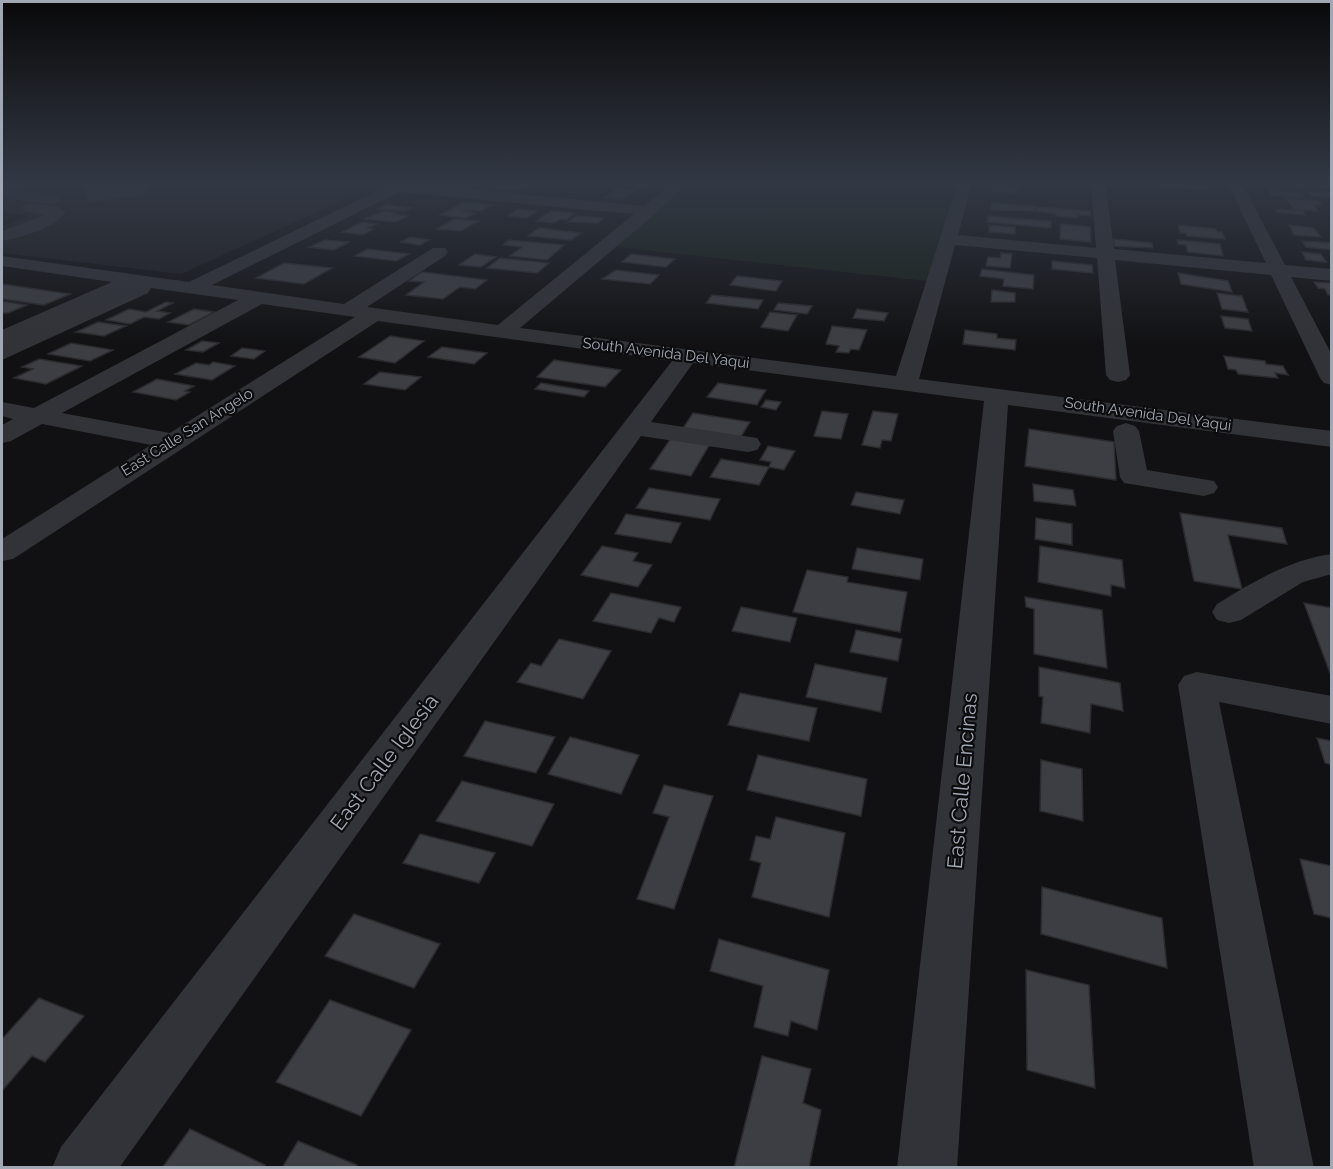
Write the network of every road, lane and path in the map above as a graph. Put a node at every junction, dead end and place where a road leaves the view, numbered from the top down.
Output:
1 (296, 237) edge
2 (618, 237) edge
3 (1104, 237) edge
4 (1260, 237) edge
5 (950, 239) joint
6 (439, 252) dead end
7 (1106, 254) junction
8 (2, 261) edge
9 (34, 265) junction
10 (1276, 270) junction
11 (1332, 275) edge
12 (2, 278) edge
13 (143, 280) junction
14 (193, 287) junction
15 (258, 298) junction
16 (348, 310) junction
17 (374, 314) junction
18 (502, 332) junction
19 (2, 338) edge
20 (2, 353) edge
21 (687, 356) junction
22 (1118, 375) dead end
23 (1332, 378) edge
24 (906, 383) junction
25 (997, 394) junction
26 (2, 409) edge
27 (38, 416) junction
28 (634, 427) junction
29 (1126, 431) dead end
30 (2, 435) edge
31 (1332, 439) edge
32 (172, 441) junction
33 (748, 444) dead end
34 (1204, 487) dead end
35 (2, 552) edge
36 (1332, 564) edge
37 (1230, 612) dead end
38 (1332, 710) edge
39 (82, 1167) edge
40 (927, 1167) edge
41 (1284, 1167) edge

1 - 14 street
2 - 18 street
3 - 7 street
4 - 10 street
5 - 7 street
5 - 24 street
6 - 16 street
7 - 10 street
7 - 22 street
8 - 9 street, South Avenida Del Yaqui
9 - 12 street
9 - 13 street, South Avenida Del Yaqui
10 - 11 street
10 - 23 street
13 - 14 street, South Avenida Del Yaqui
13 - 19 street
13 - 20 street
14 - 15 street, South Avenida Del Yaqui
15 - 16 street, South Avenida Del Yaqui
15 - 27 street
16 - 17 street, South Avenida Del Yaqui
17 - 18 street, South Avenida Del Yaqui
17 - 32 street, East Calle San Angelo
18 - 21 street, South Avenida Del Yaqui
21 - 24 street, South Avenida Del Yaqui
21 - 28 street, East Calle Iglesia
24 - 25 street, South Avenida Del Yaqui
25 - 31 street, South Avenida Del Yaqui
25 - 40 street, East Calle Encinas
26 - 27 street
27 - 30 street
27 - 32 street
28 - 33 street
28 - 39 street, East Calle Iglesia
29 - 34 street
32 - 35 street, East Calle San Angelo
36 - 37 street
38 - 41 street

